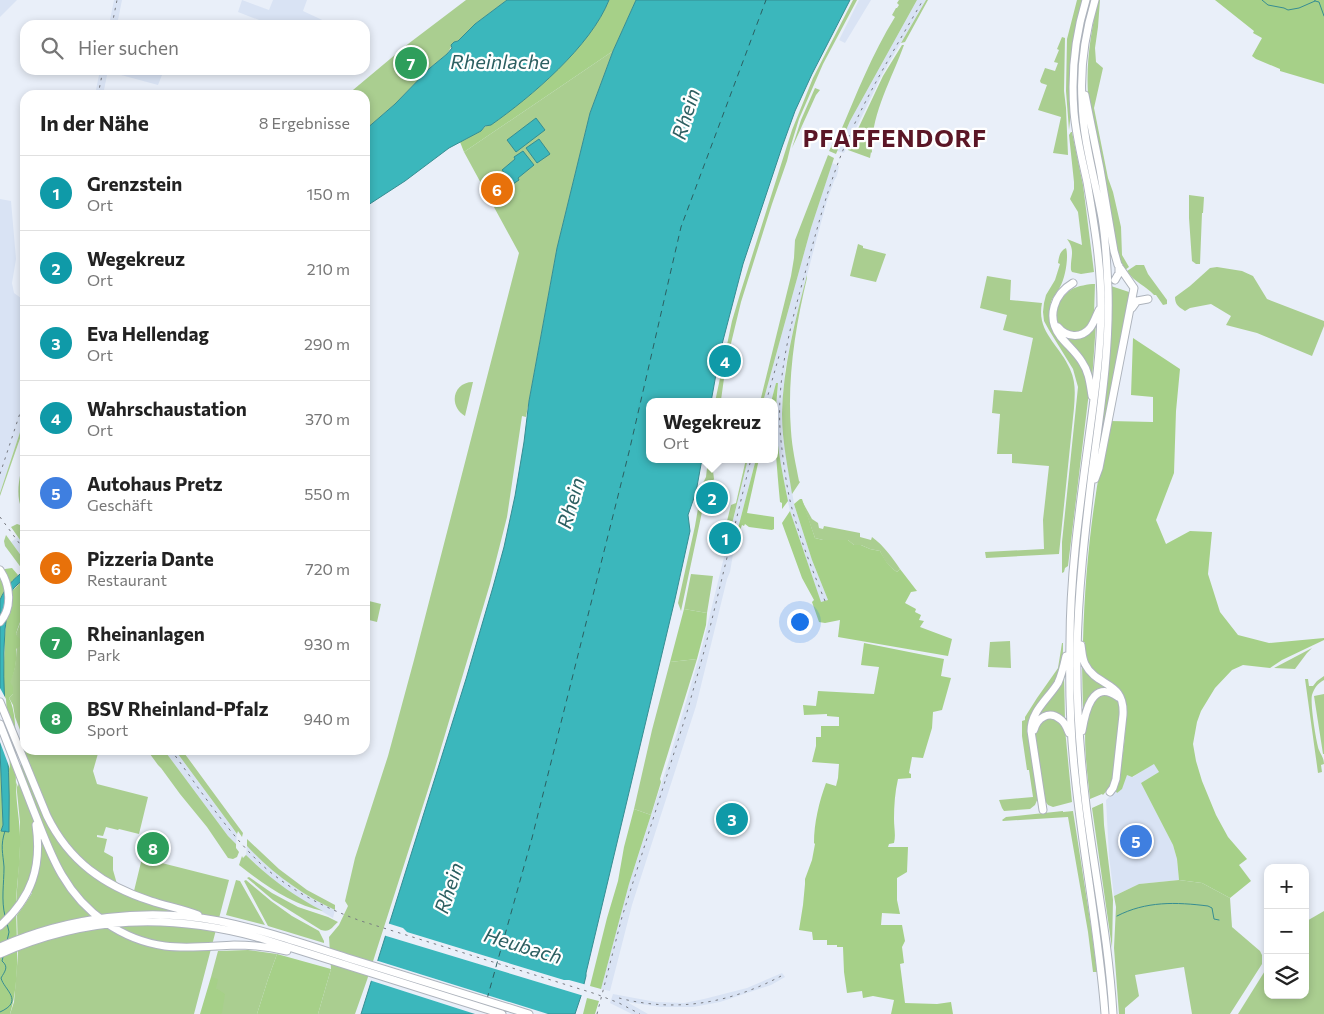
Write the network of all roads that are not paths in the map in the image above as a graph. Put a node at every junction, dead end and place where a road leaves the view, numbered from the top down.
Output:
1 (1086, 0) edge
2 (1094, 0) edge
3 (1081, 82) junction
4 (1118, 265) junction
5 (1115, 280) dead end
6 (1073, 283) dead end
7 (1148, 300) dead end
8 (1101, 305) junction
9 (1130, 310) junction
10 (1053, 320) junction
11 (1093, 406) junction
12 (1090, 491) junction
13 (0, 570) edge
14 (0, 622) edge
15 (1078, 627) junction
16 (1070, 638) junction
17 (0, 702) edge
18 (1122, 703) junction
19 (0, 724) edge
20 (1072, 737) junction
21 (1033, 740) junction
22 (1080, 741) junction
23 (20, 751) edge
24 (22, 755) edge
25 (1110, 792) dead end
26 (1043, 810) dead end
27 (34, 812) junction
28 (210, 920) junction
29 (0, 926) edge
30 (0, 947) edge
31 (0, 954) edge
32 (348, 965) junction
33 (502, 1014) edge
34 (529, 1014) edge
35 (1105, 1014) edge
36 (1113, 1014) edge

1 - 8 highway
2 - 3 highway
3 - 4 highway
3 - 12 highway
4 - 5 highway
4 - 9 highway
6 - 10 highway
7 - 9 highway
8 - 10 highway
8 - 11 highway
9 - 12 highway
10 - 11 highway
11 - 16 highway
12 - 15 highway
13 - 14 highway
15 - 18 highway
15 - 22 highway
16 - 20 highway
16 - 21 highway
17 - 23 highway
18 - 22 highway
18 - 25 highway
19 - 27 highway
20 - 21 highway
20 - 35 highway
21 - 26 highway
22 - 36 highway
24 - 28 highway
27 - 29 highway
27 - 32 highway
28 - 30 highway
28 - 34 highway
31 - 32 highway
32 - 33 highway

